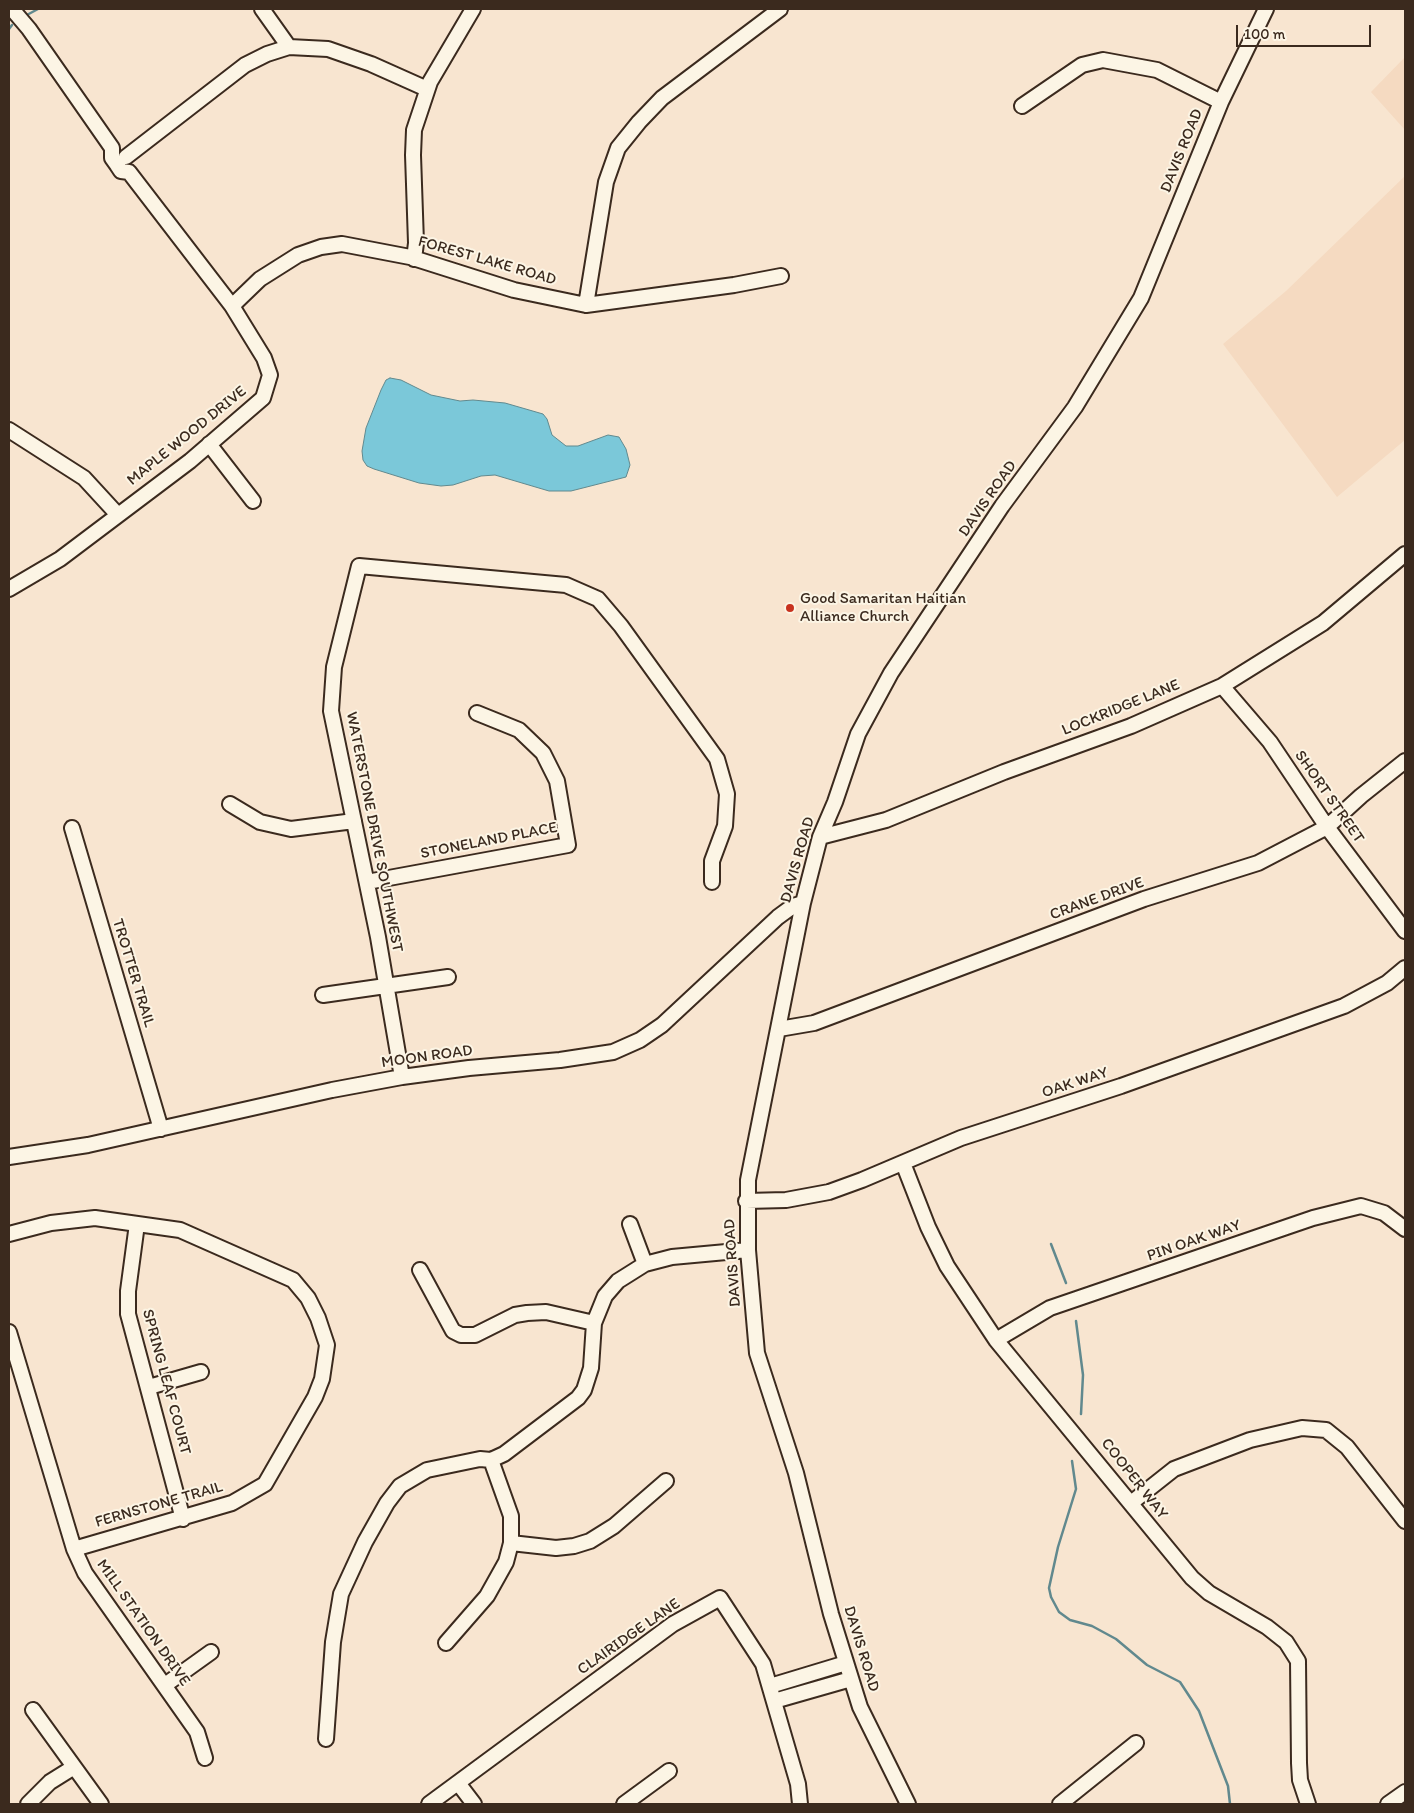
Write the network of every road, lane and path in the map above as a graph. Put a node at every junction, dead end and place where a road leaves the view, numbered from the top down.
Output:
1 (12, 9) edge
2 (262, 9) edge
3 (473, 9) edge
4 (780, 9) edge
5 (1266, 9) edge
6 (289, 47) junction
7 (427, 89) junction
8 (1221, 102) junction
9 (1022, 106) dead end
10 (112, 148) junction
11 (126, 158) junction
12 (129, 172) junction
13 (414, 259) junction
14 (781, 276) dead end
15 (586, 305) junction
16 (232, 306) junction
17 (9, 430) edge
18 (209, 444) junction
19 (253, 501) dead end
20 (118, 515) junction
21 (1405, 554) edge
22 (9, 589) edge
23 (1222, 686) junction
24 (477, 713) dead end
25 (1405, 761) edge
26 (230, 804) dead end
27 (354, 821) junction
28 (1327, 827) junction
29 (72, 828) dead end
30 (820, 838) junction
31 (366, 882) junction
32 (712, 882) dead end
33 (803, 902) junction
34 (1405, 931) edge
35 (1405, 968) edge
36 (448, 977) dead end
37 (386, 986) junction
38 (323, 996) dead end
39 (778, 1029) junction
40 (402, 1077) junction
41 (161, 1129) junction
42 (9, 1157) edge
43 (903, 1163) junction
44 (746, 1201) junction
45 (137, 1224) junction
46 (630, 1224) dead end
47 (1405, 1229) edge
48 (9, 1234) edge
49 (748, 1250) junction
50 (645, 1264) junction
51 (420, 1270) dead end
52 (594, 1323) junction
53 (9, 1332) edge
54 (996, 1340) junction
55 (201, 1372) dead end
56 (148, 1387) junction
57 (491, 1460) junction
58 (666, 1481) dead end
59 (1131, 1504) junction
60 (183, 1519) junction
61 (1405, 1521) edge
62 (511, 1543) junction
63 (74, 1549) junction
64 (446, 1643) dead end
65 (211, 1652) dead end
66 (846, 1663) junction
67 (851, 1679) junction
68 (165, 1685) junction
69 (770, 1686) junction
70 (774, 1701) junction
71 (34, 1710) dead end
72 (326, 1739) dead end
73 (1136, 1743) dead end
74 (205, 1758) dead end
75 (74, 1767) junction
76 (669, 1771) dead end
77 (458, 1783) junction
78 (1405, 1792) edge
79 (28, 1804) edge
80 (101, 1804) edge
81 (429, 1804) edge
82 (474, 1804) edge
83 (624, 1804) edge
84 (800, 1804) edge
85 (908, 1804) edge
86 (1060, 1804) edge
87 (1308, 1804) edge
88 (1388, 1804) edge

1 - 10 street, MAPLE WOOD DRIVE
2 - 6 street
3 - 7 street
4 - 15 street
5 - 8 street, DAVIS ROAD
6 - 7 street
6 - 11 street
7 - 13 street
8 - 9 street
8 - 30 street, DAVIS ROAD
10 - 11 street, MAPLE WOOD DRIVE
10 - 12 street, MAPLE WOOD DRIVE
11 - 12 street, MAPLE WOOD DRIVE
12 - 16 street, MAPLE WOOD DRIVE
13 - 15 street, FOREST LAKE ROAD
13 - 16 street, FOREST LAKE ROAD
14 - 15 street, FOREST LAKE ROAD
16 - 18 street, MAPLE WOOD DRIVE
17 - 20 street
18 - 19 street
18 - 20 street, MAPLE WOOD DRIVE
20 - 22 street, MAPLE WOOD DRIVE
21 - 23 street, LOCKRIDGE LANE
23 - 28 street, SHORT STREET
23 - 30 street, LOCKRIDGE LANE
24 - 31 street, STONELAND PLACE
25 - 28 street, CRANE DRIVE
26 - 27 street
27 - 31 street, WATERSTONE DRIVE SOUTHWEST
27 - 32 street, WATERSTONE DRIVE SOUTHWEST
28 - 34 street, SHORT STREET
28 - 39 street, CRANE DRIVE
29 - 41 street, TROTTER TRAIL
30 - 33 street, DAVIS ROAD
31 - 37 street, WATERSTONE DRIVE SOUTHWEST
33 - 39 street, DAVIS ROAD
33 - 40 street, MOON ROAD
35 - 43 street, OAK WAY
36 - 37 street
37 - 38 street
37 - 40 street, WATERSTONE DRIVE SOUTHWEST
39 - 44 street, DAVIS ROAD
40 - 41 street, MOON ROAD
41 - 42 street, MOON ROAD
43 - 44 street, OAK WAY
43 - 54 street, COOPER WAY
44 - 49 street, DAVIS ROAD
45 - 48 street, FERNSTONE TRAIL
45 - 56 street, SPRING LEAF COURT
45 - 60 street, FERNSTONE TRAIL
46 - 50 street
47 - 54 street, PIN OAK WAY
49 - 50 street
49 - 66 street, DAVIS ROAD
50 - 52 street
51 - 52 street
52 - 57 street
53 - 63 street, MILL STATION DRIVE
54 - 59 street, COOPER WAY
55 - 56 street
56 - 60 street, SPRING LEAF COURT
57 - 62 street
57 - 72 street
58 - 62 street
59 - 61 street
59 - 87 street, COOPER WAY
60 - 63 street, FERNSTONE TRAIL
62 - 64 street
63 - 68 street, MILL STATION DRIVE
65 - 68 street
66 - 67 street, DAVIS ROAD
66 - 69 street
67 - 70 street
67 - 85 street, DAVIS ROAD
68 - 74 street, MILL STATION DRIVE
69 - 70 street, CLAIRIDGE LANE
69 - 77 street, CLAIRIDGE LANE
70 - 84 street, CLAIRIDGE LANE
71 - 75 street
73 - 86 street
75 - 79 street
75 - 80 street
76 - 83 street
77 - 81 street, CLAIRIDGE LANE
77 - 82 street
78 - 88 street

